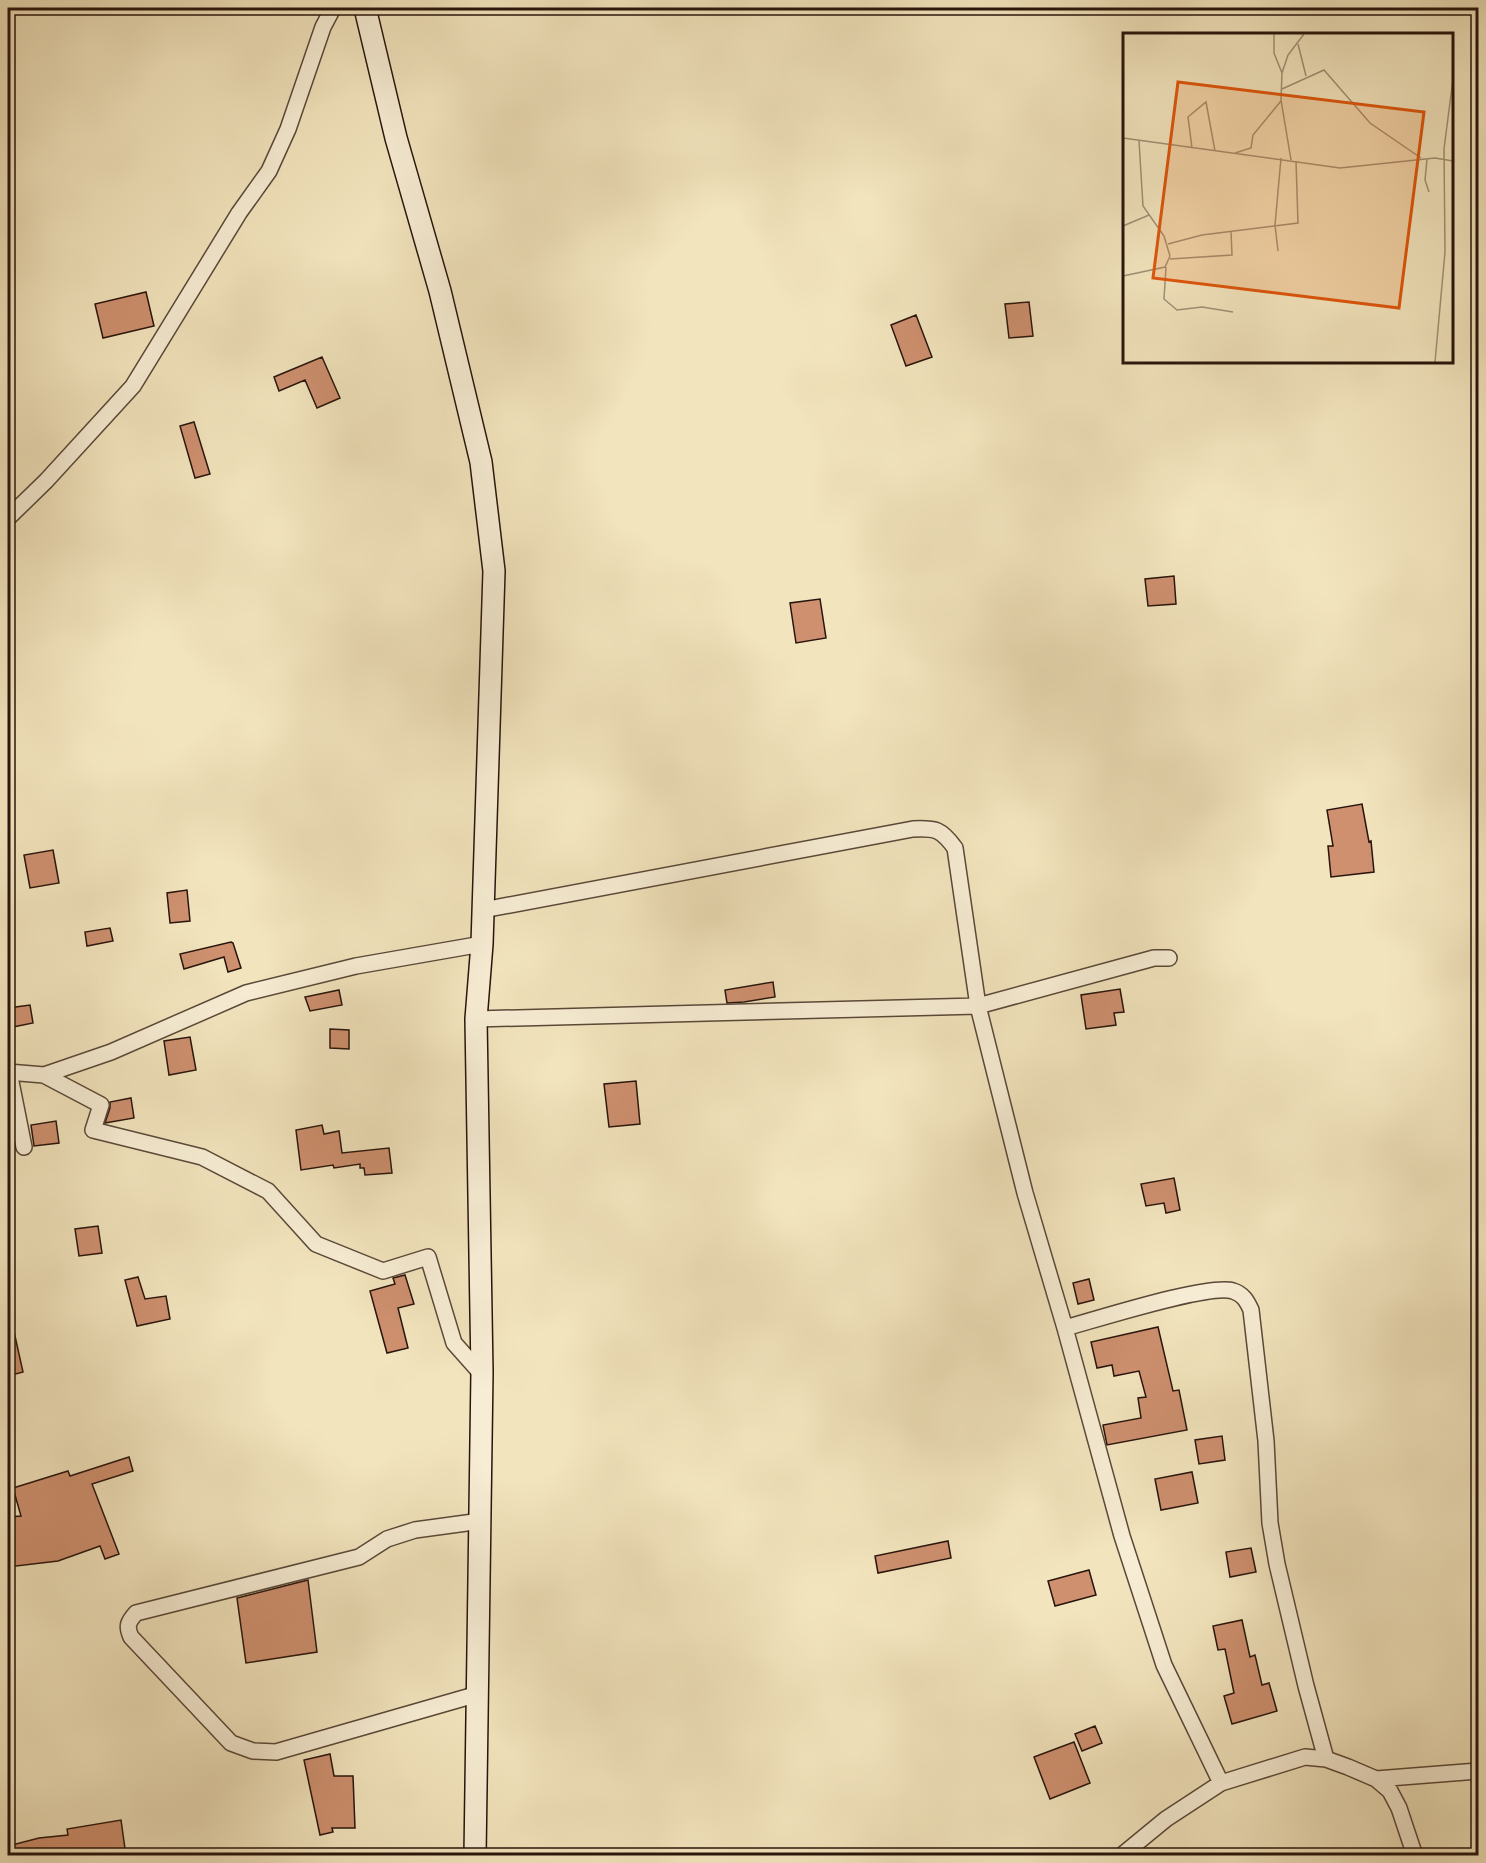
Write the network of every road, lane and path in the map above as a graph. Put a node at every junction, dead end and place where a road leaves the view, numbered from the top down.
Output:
1 (333, 8) edge
2 (365, 8) edge
3 (8, 518) edge
4 (483, 910) junction
5 (482, 944) junction
6 (1169, 958) dead end
7 (978, 1006) junction
8 (476, 1019) junction
9 (8, 1072) edge
10 (44, 1075) junction
11 (24, 1147) dead end
12 (1065, 1328) junction
13 (482, 1372) junction
14 (481, 1521) junction
15 (478, 1694) junction
16 (1326, 1759) junction
17 (1479, 1772) edge
18 (1376, 1779) junction
19 (1221, 1783) junction
20 (475, 1856) edge
21 (1121, 1856) edge
22 (1416, 1856) edge

1 - 3 street
2 - 4 street
4 - 5 street
4 - 7 street
5 - 8 street
5 - 10 street
6 - 7 street
7 - 8 street
7 - 12 street
8 - 13 street
9 - 10 street
9 - 11 street
10 - 13 street
12 - 16 street
12 - 19 street
13 - 14 street
14 - 15 street
14 - 15 street
15 - 20 street
16 - 18 street
16 - 19 street
17 - 18 street
18 - 22 street
19 - 21 street

